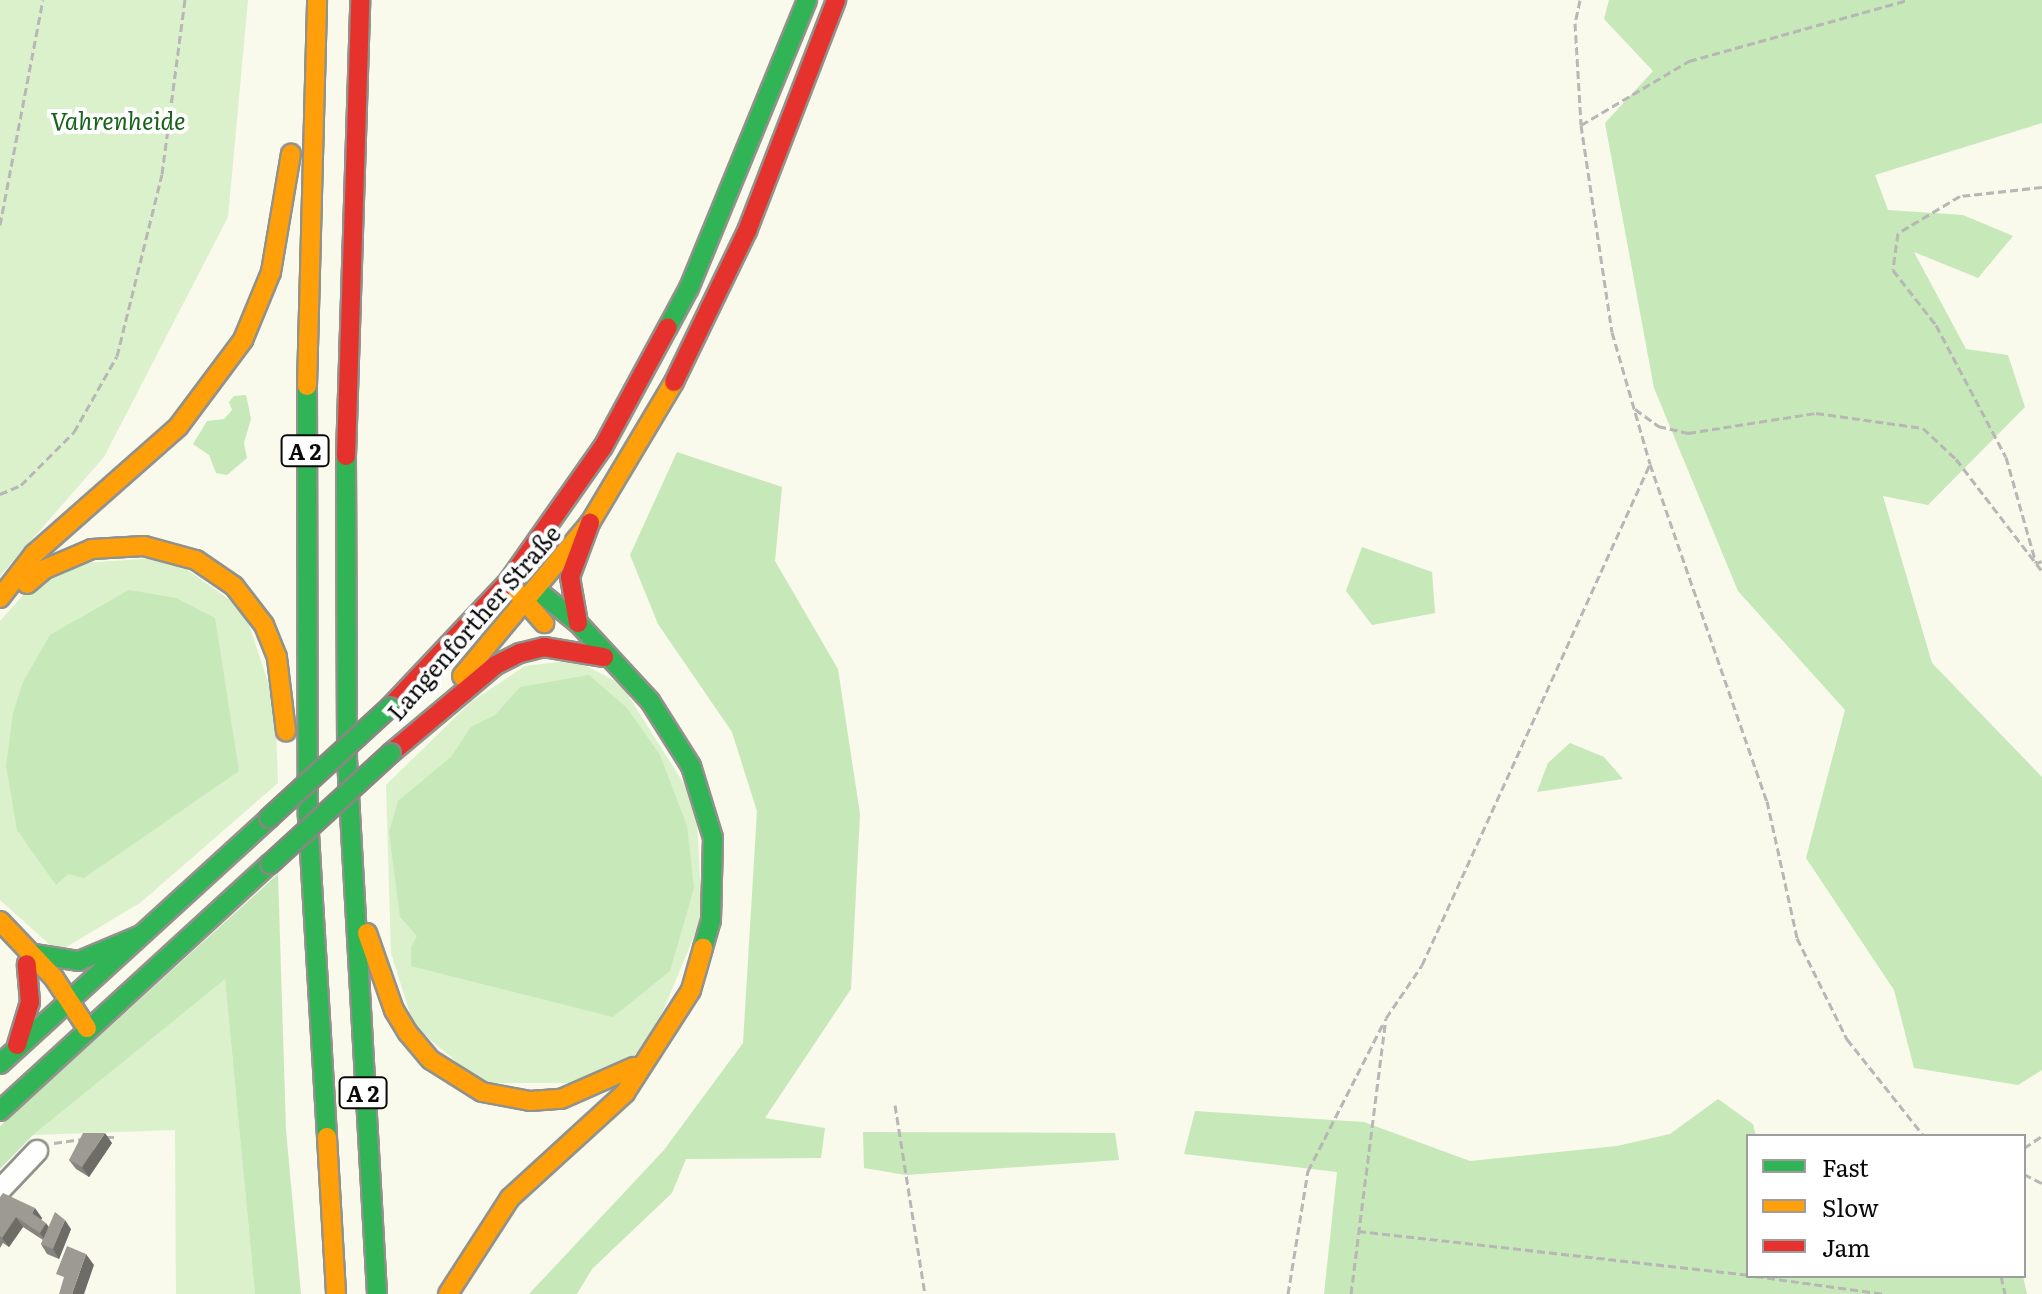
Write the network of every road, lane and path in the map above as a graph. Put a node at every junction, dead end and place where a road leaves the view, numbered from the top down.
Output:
1 (43, 0) edge
2 (185, 0) edge
3 (317, 0) edge
4 (360, 0) edge
5 (807, 0) edge
6 (836, 0) edge
7 (1580, 0) edge
8 (1908, 0) edge
9 (312, 85) junction
10 (1581, 125) junction
11 (2042, 187) edge
12 (0, 225) edge
13 (1634, 408) junction
14 (1650, 464) junction
15 (0, 494) edge
16 (590, 523) junction
17 (2042, 561) edge
18 (2036, 563) junction
19 (2042, 571) edge
20 (508, 582) junction
21 (538, 591) junction
22 (0, 598) edge
23 (0, 607) edge
24 (525, 607) junction
25 (578, 623) junction
26 (577, 649) junction
27 (604, 657) junction
28 (391, 753) junction
29 (308, 817) junction
30 (352, 892) junction
31 (0, 921) edge
32 (141, 935) junction
33 (30, 959) junction
34 (66, 1004) junction
35 (1386, 1018) junction
36 (87, 1028) junction
37 (16, 1049) junction
38 (655, 1052) junction
39 (0, 1064) edge
40 (895, 1105) dead end
41 (0, 1111) edge
42 (1922, 1134) edge
43 (118, 1137) dead end
44 (37, 1151) joint
45 (0, 1190) edge
46 (1358, 1231) junction
47 (1746, 1275) edge
48 (1769, 1278) edge
49 (336, 1294) edge
50 (377, 1294) edge
51 (448, 1294) edge
52 (925, 1294) edge
53 (1288, 1294) edge
54 (1351, 1294) edge
55 (1885, 1294) edge

1 - 12 path
2 - 15 path
3 - 9 main road, A 2
4 - 30 main road, A 2
5 - 20 main road, Langenforther Straße
6 - 16 main road, Langenforther Straße
7 - 10 path
8 - 10 path
9 - 22 main road
9 - 29 main road, A 2
10 - 13 path
11 - 18 path
13 - 14 path
13 - 18 path
14 - 35 path
14 - 42 path
16 - 21 main road, Langenforther Straße
16 - 25 main road
17 - 18 path
18 - 19 path
20 - 21 main road
20 - 24 main road
20 - 32 main road, Langenforther Straße, bridge
21 - 24 main road, Langenforther Straße
21 - 25 main road
23 - 29 main road
24 - 26 main road
24 - 28 main road, Langenforther Straße
25 - 27 main road
26 - 27 main road
26 - 28 main road
27 - 38 main road
28 - 36 main road, Langenforther Straße, bridge
29 - 49 main road, A 2
30 - 38 main road
30 - 50 main road, A 2
31 - 33 main road
32 - 33 main road
32 - 34 main road, Langenforther Straße
33 - 34 main road
33 - 37 main road
34 - 36 main road
34 - 37 main road, Langenforther Straße
35 - 46 path
35 - 53 path
36 - 41 main road, Langenforther Straße
37 - 39 main road, Langenforther Straße
38 - 51 main road
40 - 52 path
43 - 44 path
44 - 45 street
46 - 47 path
46 - 54 path
48 - 55 path

